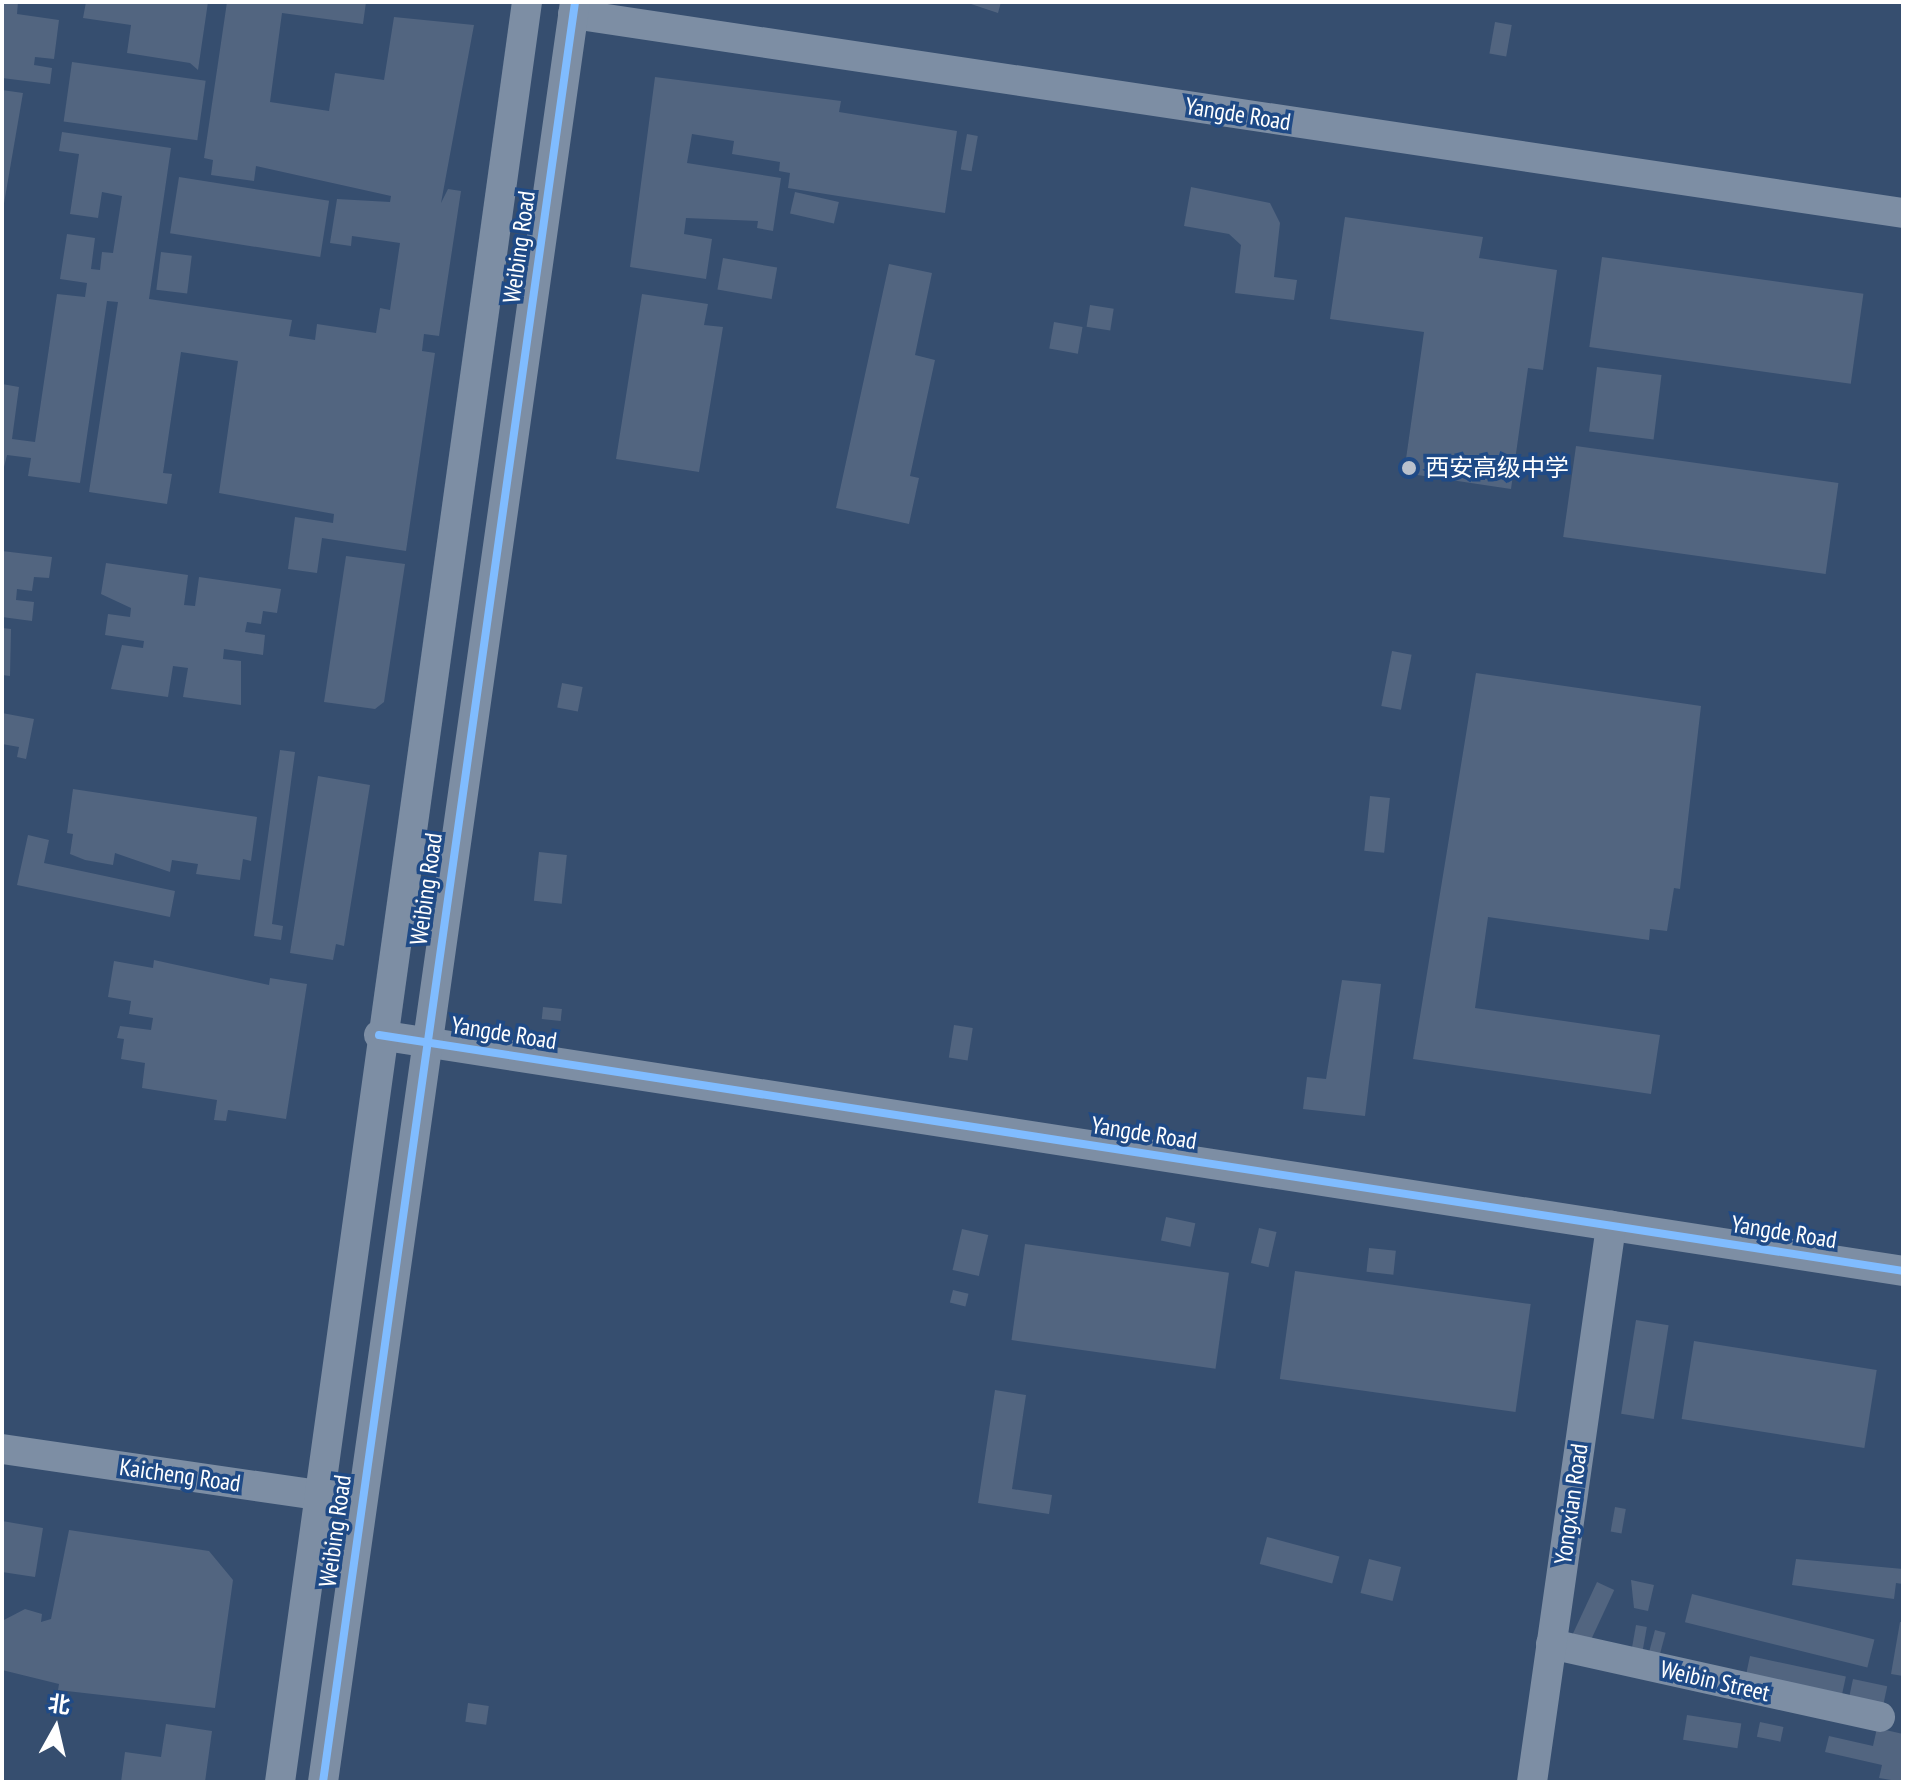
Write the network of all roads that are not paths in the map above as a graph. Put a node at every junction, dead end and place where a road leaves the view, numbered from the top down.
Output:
1 (527, 2) edge
2 (574, 8) edge
3 (1903, 213) edge
4 (379, 1035) junction
5 (424, 1041) junction
6 (1611, 1226) junction
7 (1903, 1271) edge
8 (2, 1449) edge
9 (314, 1494) junction
10 (359, 1500) junction
11 (1551, 1644) junction
12 (1880, 1717) dead end
13 (280, 1782) edge
14 (323, 1782) edge
15 (1532, 1782) edge

1 - 4 street, Weibing Road
2 - 3 street, Yangde Road
2 - 5 street, Weibing Road
4 - 5 street, Yangde Road
4 - 9 street, Weibing Road
5 - 6 street, Yangde Road
5 - 10 street, Weibing Road
6 - 7 street, Yangde Road
6 - 11 street, Yongxian Road
8 - 9 street, Kaicheng Road
9 - 10 street, Kaicheng Road
9 - 13 street, Weibing Road
10 - 14 street, Weibing Road
11 - 12 street, Weibin Street
11 - 15 street, Yongxian Road

